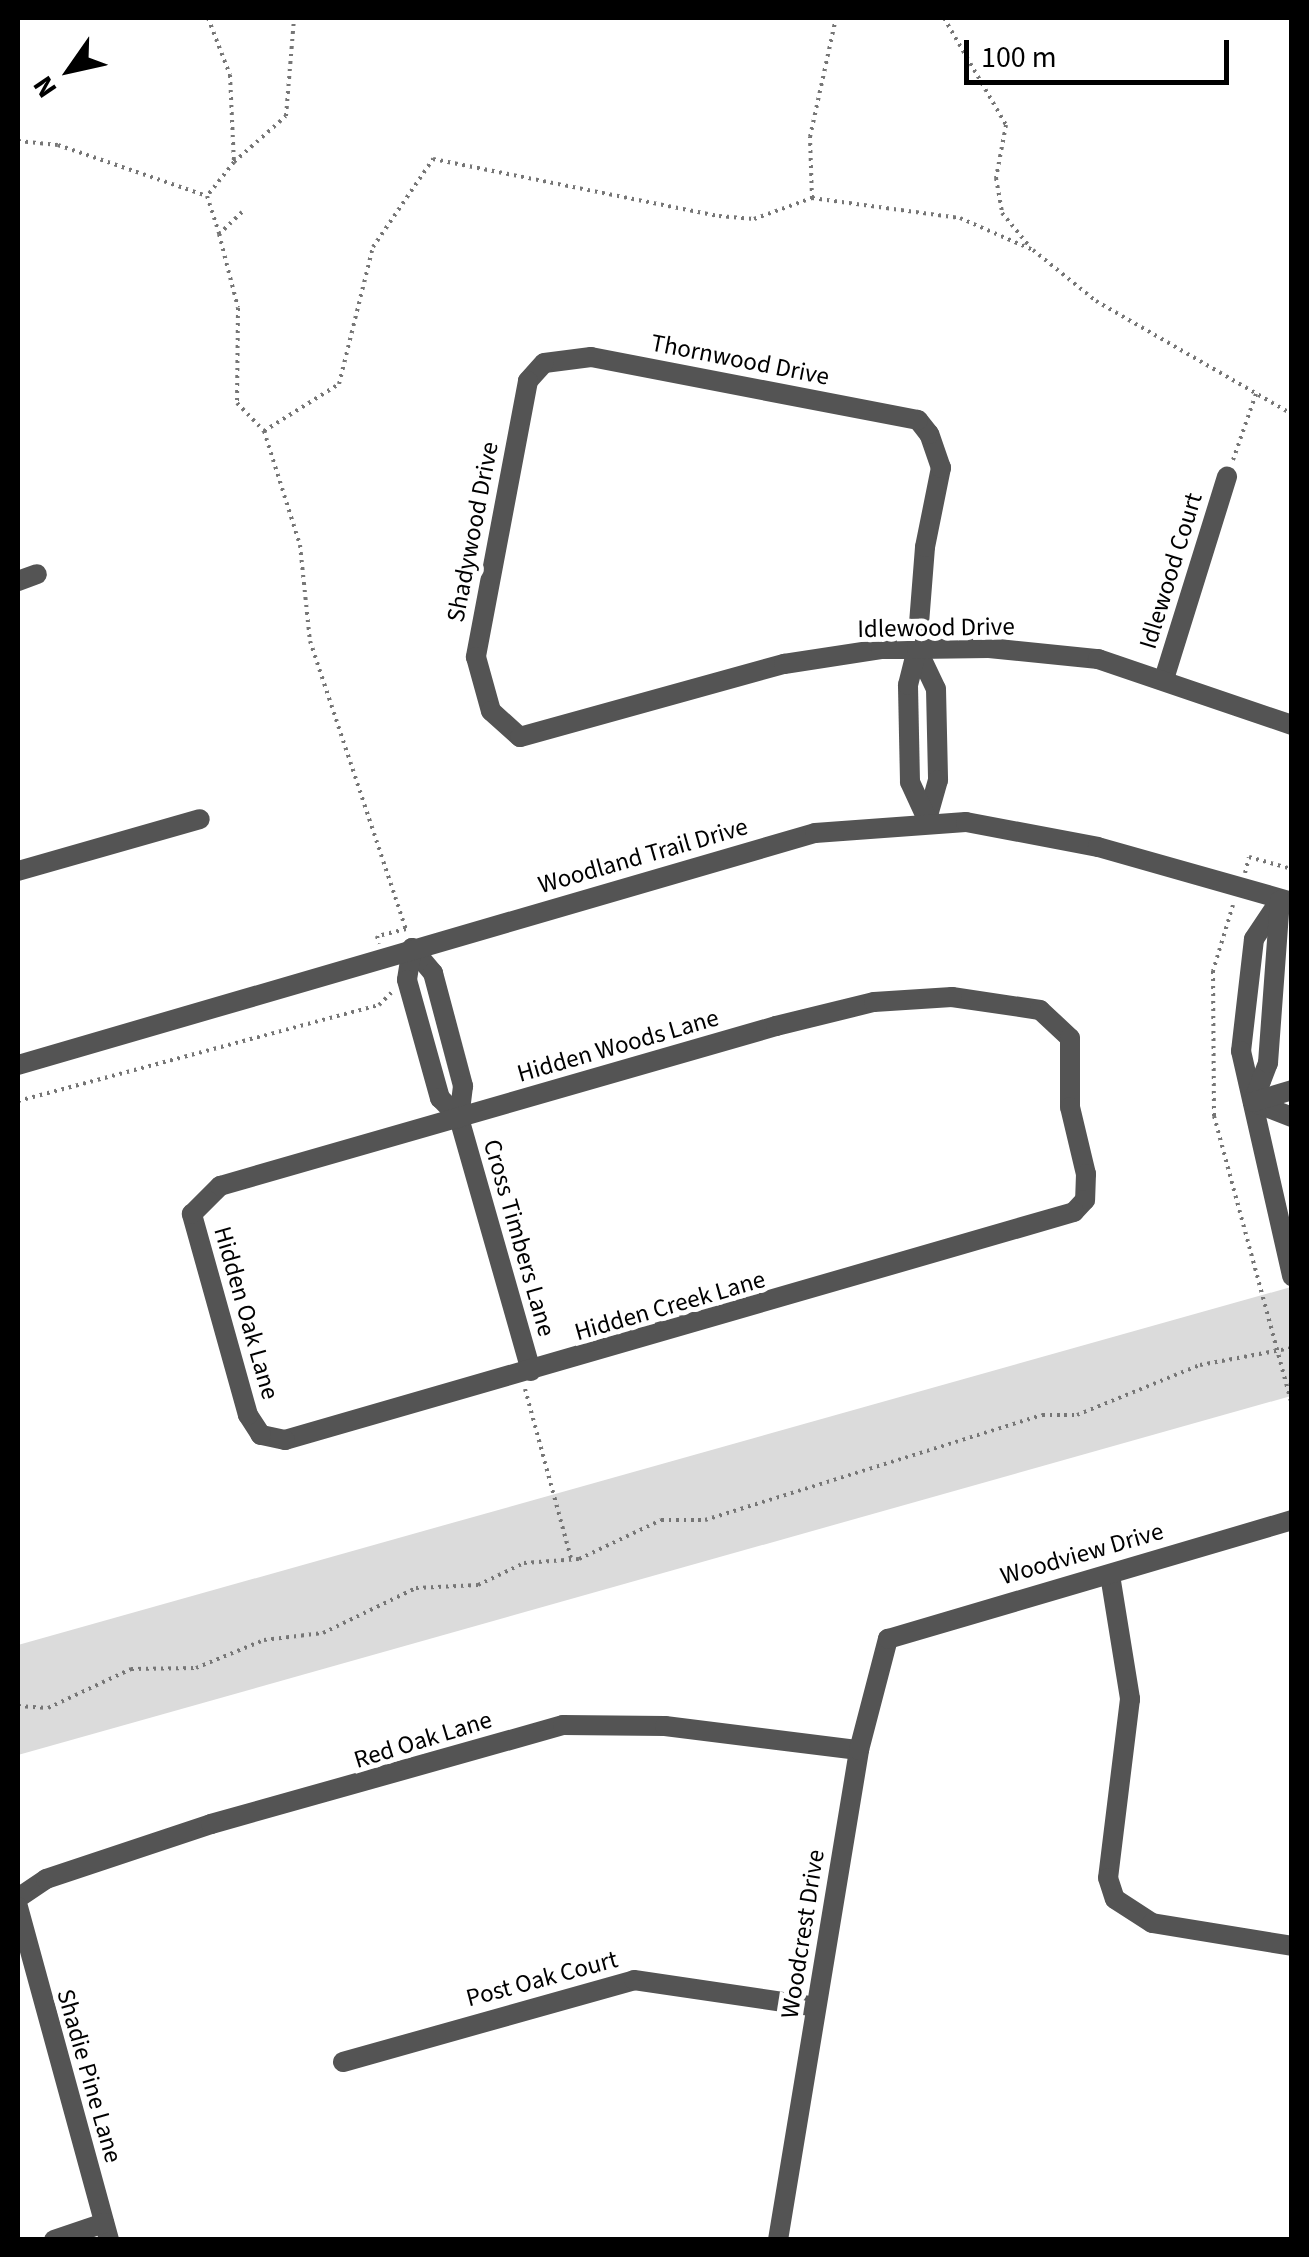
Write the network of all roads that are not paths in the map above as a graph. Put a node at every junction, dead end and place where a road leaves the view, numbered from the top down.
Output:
1 (528, 381) joint
2 (1227, 477) road end
3 (917, 649) junction
4 (1164, 679) junction
5 (1292, 725) edge
6 (520, 737) joint
7 (927, 819) junction
8 (200, 820) dead end
9 (18, 871) edge
10 (1286, 901) edge
11 (412, 948) junction
12 (18, 1065) edge
13 (1292, 1090) edge
14 (1253, 1102) junction
15 (1292, 1117) edge
16 (459, 1118) junction
17 (1085, 1200) joint
18 (198, 1202) joint
19 (1292, 1276) edge
20 (525, 1372) junction
21 (262, 1435) joint
22 (1292, 1520) edge
23 (1110, 1575) junction
24 (888, 1640) joint
25 (858, 1750) junction
26 (18, 1898) edge
27 (18, 1908) edge
28 (1292, 1946) edge
29 (816, 2007) junction
30 (343, 2062) dead end
31 (106, 2231) edge
32 (54, 2240) edge
33 (778, 2240) edge

1 - 3 street, Thornwood Drive
1 - 6 street, Shadywood Drive
2 - 4 street, Idlewood Court
3 - 4 street, Idlewood Drive
3 - 6 street, Idlewood Drive
3 - 7 street
4 - 5 street, Idlewood Drive
7 - 10 street, Woodland Trail Drive
7 - 11 street, Woodland Trail Drive
8 - 9 street
10 - 14 street
10 - 14 street
11 - 12 street, Woodland Trail Drive
11 - 16 street, Cross Timbers Lane
13 - 14 street
14 - 15 street
14 - 19 street
16 - 17 street, Hidden Woods Lane
16 - 18 street, Hidden Woods Lane
16 - 20 street, Cross Timbers Lane
17 - 20 street, Hidden Creek Lane
18 - 21 street, Hidden Oak Lane
20 - 21 street, Hidden Creek Lane
22 - 23 street, Woodview Drive
23 - 24 street, Woodview Drive
23 - 28 street
24 - 25 street, Woodcrest Drive
25 - 26 street, Red Oak Lane
25 - 29 street, Woodcrest Drive
27 - 31 street, Shadie Pine Lane
29 - 30 street, Post Oak Court
29 - 33 street, Woodcrest Drive
31 - 32 street

